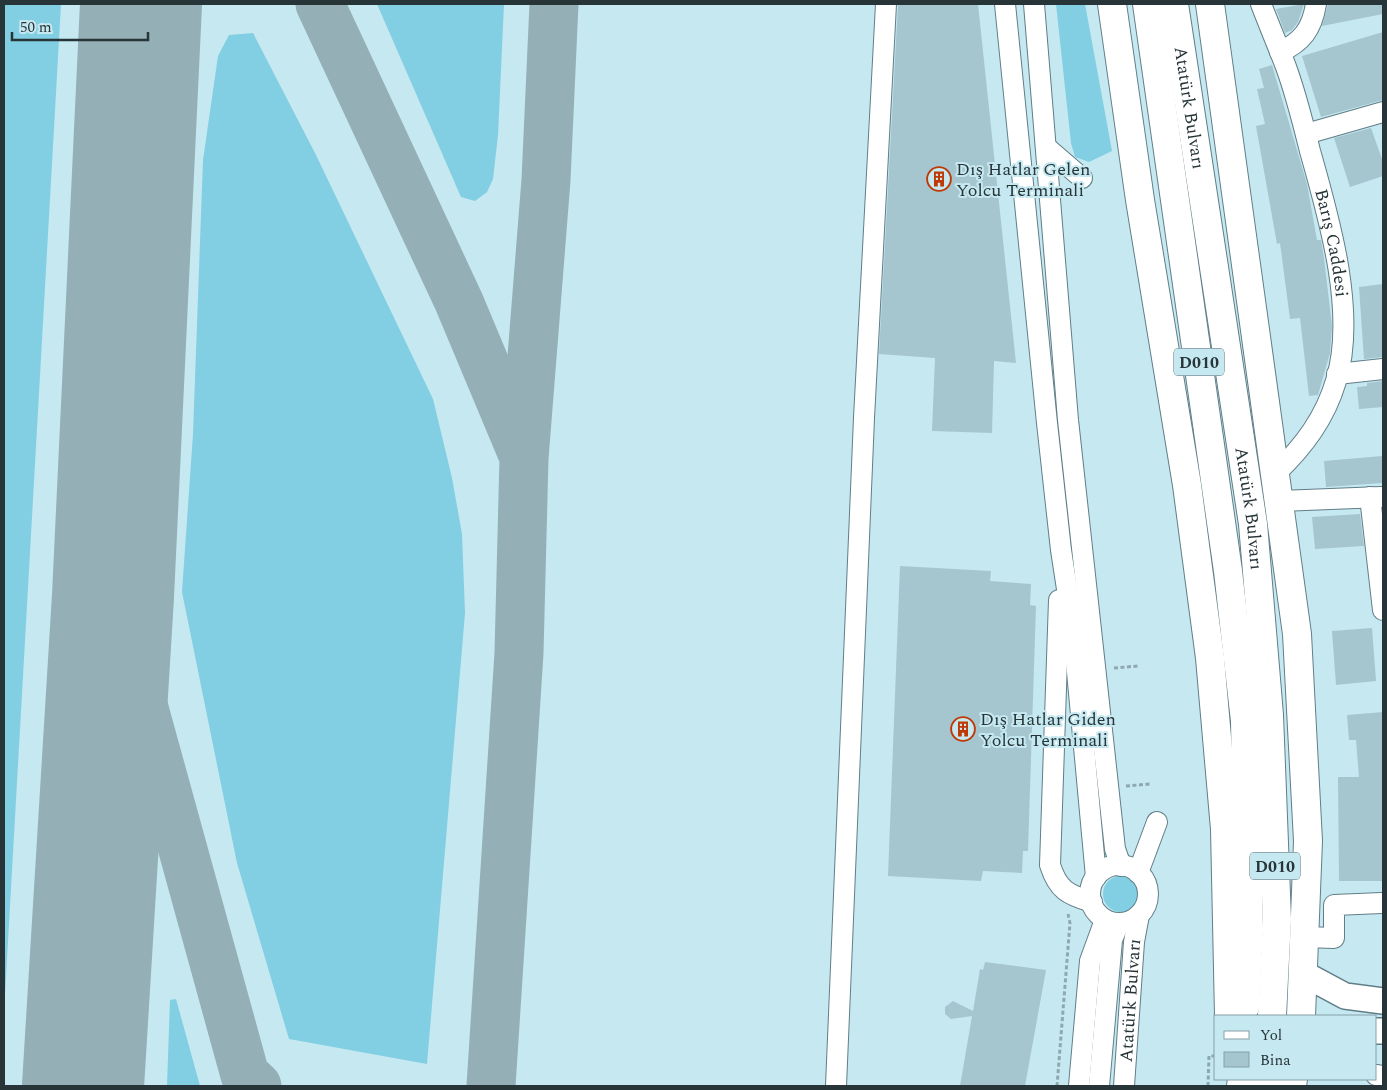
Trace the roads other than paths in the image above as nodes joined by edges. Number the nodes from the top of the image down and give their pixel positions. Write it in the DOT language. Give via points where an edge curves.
graph roads {
  1 [pos="886,4"];
  2 [pos="1005,4"];
  3 [pos="1034,4"];
  4 [pos="1112,4"];
  5 [pos="1147,4"];
  6 [pos="1174,4"];
  7 [pos="1210,4"];
  8 [pos="1261,4"];
  9 [pos="1316,4"];
  10 [pos="1280,52"];
  11 [pos="1383,112"];
  12 [pos="1306,134"];
  13 [pos="1046,147"];
  14 [pos="1082,178"];
  15 [pos="1383,369"];
  16 [pos="1337,374"];
  17 [pos="1068,420"];
  18 [pos="1047,423"];
  19 [pos="1276,472"];
  20 [pos="1376,497"];
  21 [pos="1280,501"];
  22 [pos="1061,550"];
  23 [pos="1383,610"];
  24 [pos="1257,718"];
  25 [pos="1157,822"];
  26 [pos="1130,869"];
  27 [pos="1096,878"];
  28 [pos="1092,902"];
  29 [pos="1382,903"];
  30 [pos="1140,915"];
  31 [pos="1112,922"];
  32 [pos="1304,937"];
  33 [pos="1304,974"];
  34 [pos="1383,1001"];
  35 [pos="1228,1015"];
  36 [pos="1245,1015"];
  37 [pos="1272,1015"];
  38 [pos="1301,1015"];
  39 [pos="836,1086"];
  40 [pos="1078,1086"];
  41 [pos="1099,1086"];
  42 [pos="1124,1086"];
  1 -- 39 [label="street"];
  2 -- 18 [label="street"];
  3 -- 13 [label="street, Atatürk Bulvarı"];
  4 -- 35 [label="highway" via="1140,200 1187,485 1210,658 1225,830"];
  5 -- 24 [label="highway, Atatürk Bulvarı / D010" via="1228,571"];
  6 -- 24 [label="highway, Atatürk Bulvarı / D010" via="1253,524"];
  7 -- 19 [label="highway"];
  8 -- 10 [label="street, Barış Caddesi"];
  9 -- 10 [label="street" via="1306,33 1297,45"];
  10 -- 12 [label="street, Barış Caddesi"];
  11 -- 12 [label="street"];
  12 -- 16 [label="street, Barış Caddesi" via="1332,234 1340,284 1342,342"];
  13 -- 14 [label="street"];
  13 -- 17 [label="street, Atatürk Bulvarı"];
  15 -- 16 [label="street"];
  16 -- 19 [label="street, Barış Caddesi" via="1326,409 1307,441"];
  17 -- 18 [label="street"];
  17 -- 26 [label="street, Atatürk Bulvarı" via="1114,849"];
  18 -- 22 [label="street"];
  19 -- 21 [label="highway"];
  20 -- 21 [label="street"];
  20 -- 23 [label="street"];
  21 -- 32 [label="highway" via="1291,573 1299,666 1308,841"];
  22 -- 27 [label="street" via="1073,628"];
  22 -- 28 [label="street" via="1050,865 1062,889"];
  24 -- 36 [label="highway, Atatürk Bulvarı / D010"];
  24 -- 37 [label="highway, Atatürk Bulvarı / D010" via="1277,920"];
  25 -- 26 [label="street"];
  26 -- 27 [label="street" via="1103,870"];
  26 -- 30 [label="street, Atatürk Bulvarı" via="1144,880 1148,898"];
  27 -- 28 [label="street" via="1090,892"];
  28 -- 31 [label="street"];
  29 -- 32 [label="street" via="1334,904 1334,938"];
  30 -- 31 [label="street, Atatürk Bulvarı"];
  30 -- 42 [label="street, Atatürk Bulvarı" via="1134,942"];
  31 -- 40 [label="street, Atatürk Bulvarı" via="1090,961"];
  31 -- 41 [label="street, Atatürk Bulvarı"];
  32 -- 33 [label="highway"];
  33 -- 34 [label="main road" via="1345,996"];
  33 -- 38 [label="highway"];
}
